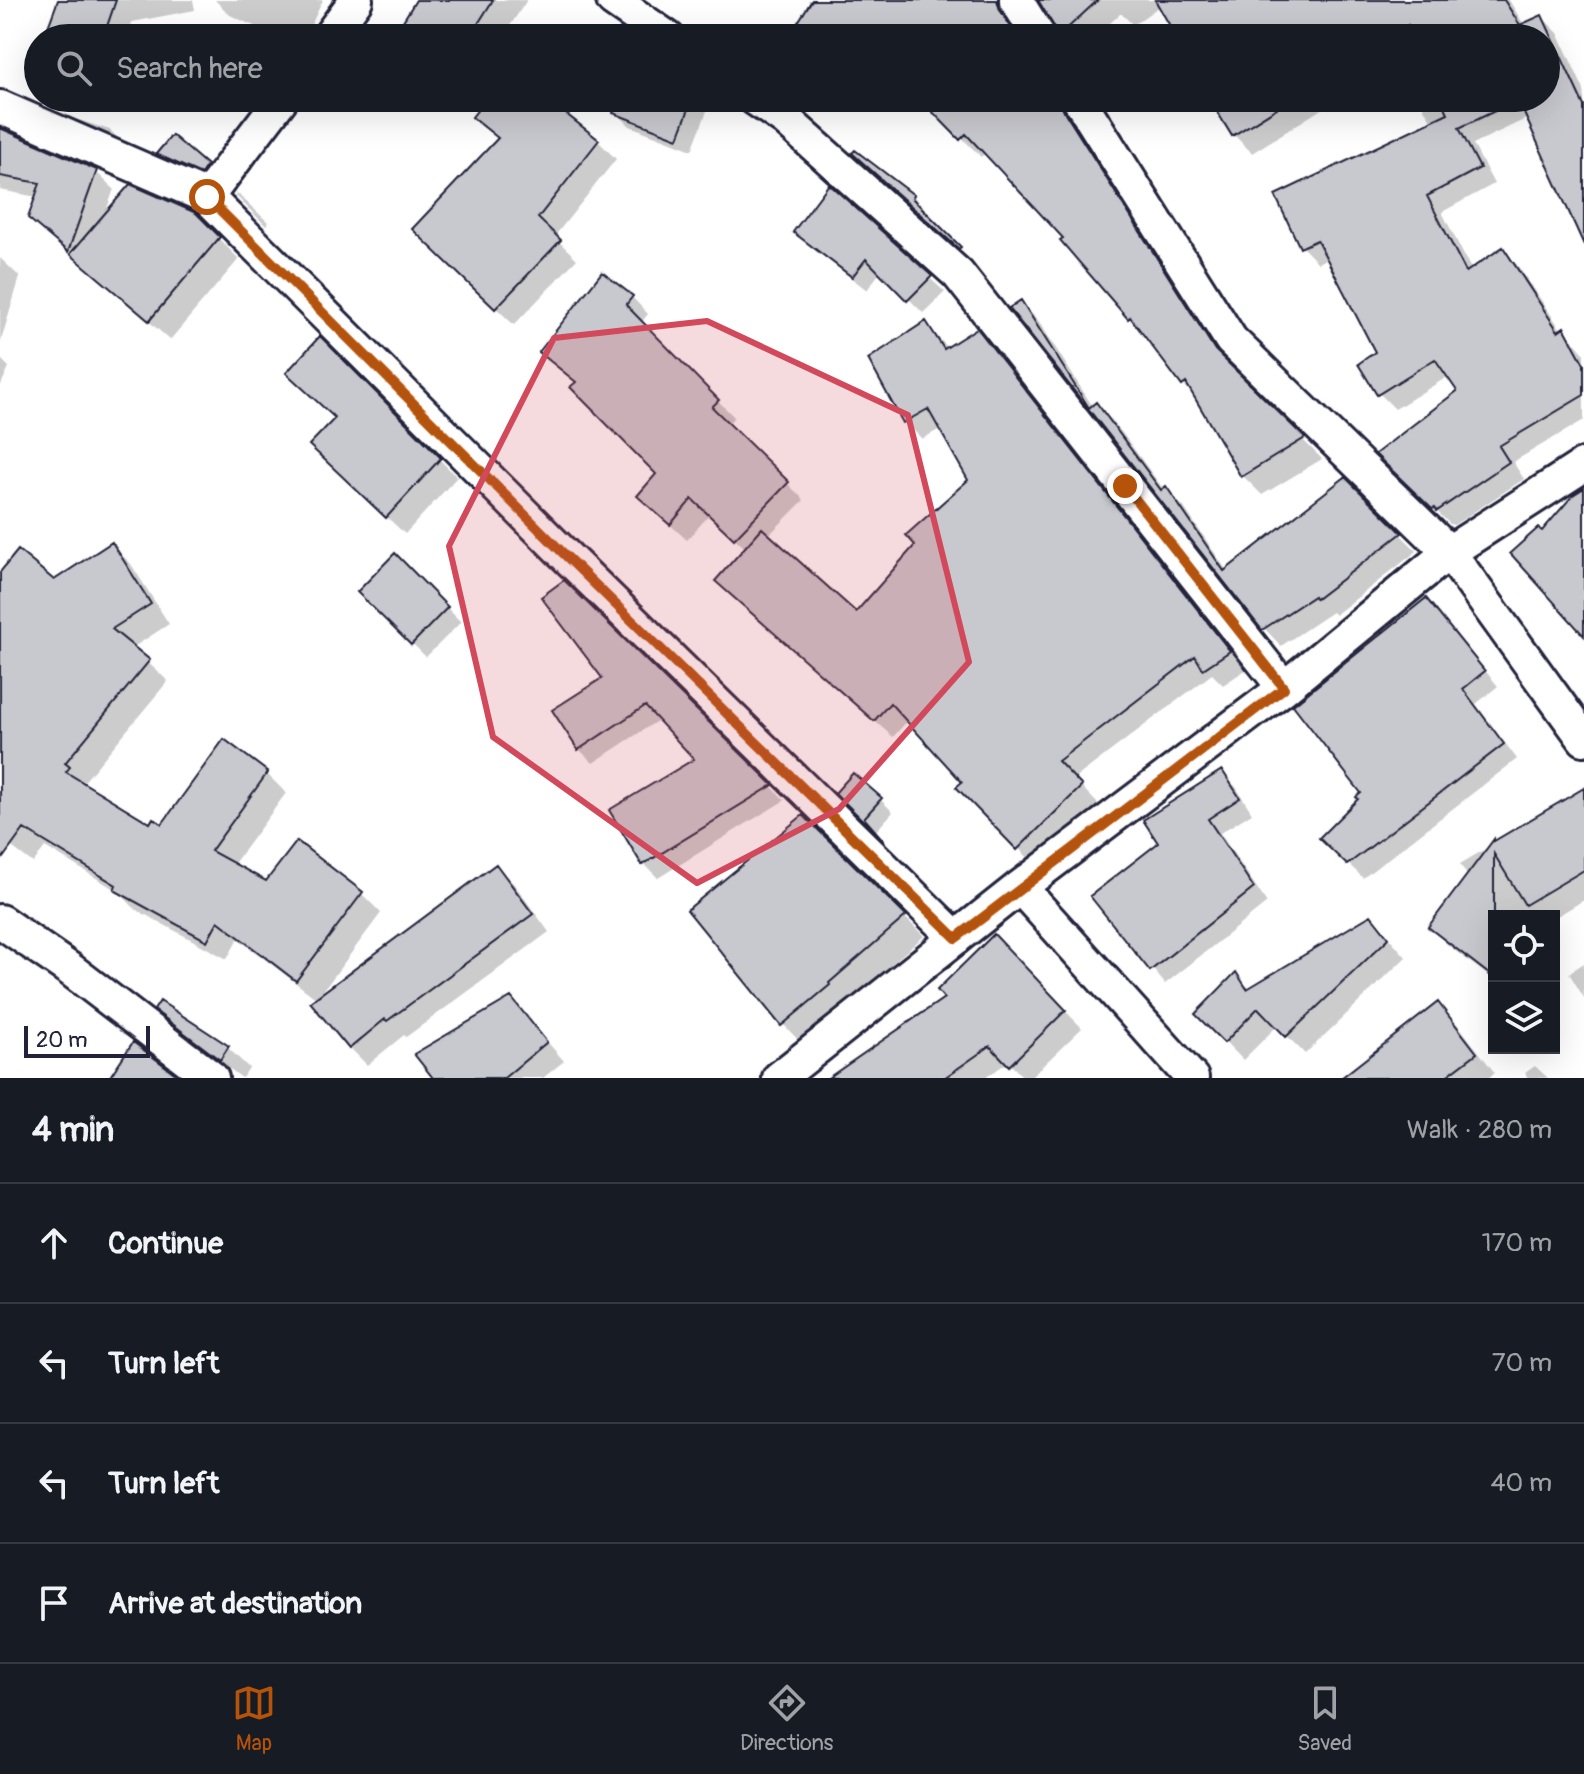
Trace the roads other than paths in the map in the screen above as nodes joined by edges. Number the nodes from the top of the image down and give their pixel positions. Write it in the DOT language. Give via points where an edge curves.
graph roads {
  1 [pos="356,0"];
  2 [pos="613,0"];
  3 [pos="1016,0"];
  4 [pos="338,24"];
  5 [pos="648,24"];
  6 [pos="1031,24"];
  7 [pos="0,107"];
  8 [pos="271,112"];
  9 [pos="774,112"];
  10 [pos="1087,112"];
  11 [pos="207,197"];
  12 [pos="1584,465"];
  13 [pos="1449,552"];
  14 [pos="1284,688"];
  15 [pos="1584,739"];
  16 [pos="1020,887"];
  17 [pos="0,921"];
  18 [pos="956,938"];
  19 [pos="212,1078"];
  20 [pos="779,1078"];
  21 [pos="1192,1078"];
  1 -- 4 [label="street"];
  2 -- 5 [label="street"];
  3 -- 6 [label="street"];
  7 -- 11 [label="street"];
  8 -- 11 [label="street"];
  9 -- 14 [label="street" via="958,274"];
  10 -- 13 [label="street" via="1231,340"];
  11 -- 18 [label="street"];
  12 -- 13 [label="street"];
  13 -- 14 [label="street"];
  13 -- 15 [label="street"];
  14 -- 16 [label="street"];
  16 -- 18 [label="street"];
  16 -- 21 [label="street"];
  17 -- 19 [label="street"];
  18 -- 20 [label="street"];
}
